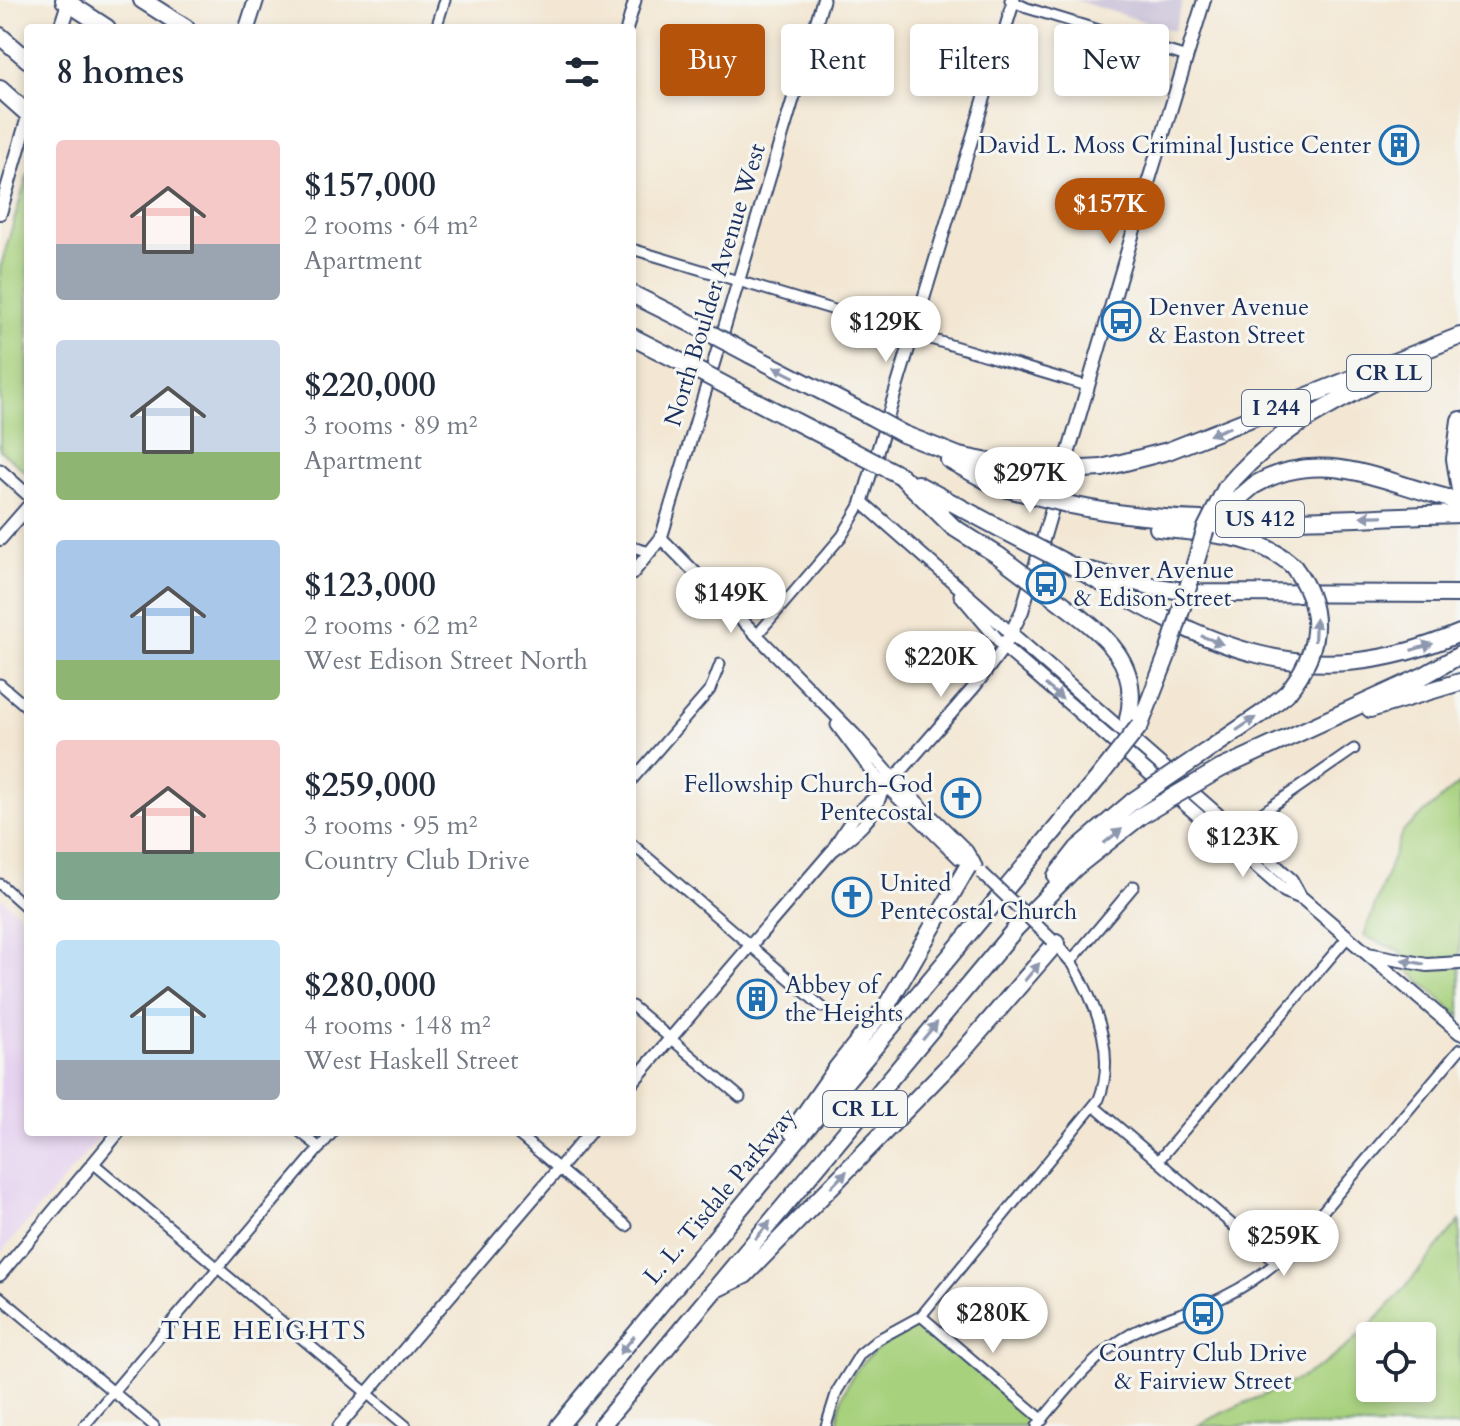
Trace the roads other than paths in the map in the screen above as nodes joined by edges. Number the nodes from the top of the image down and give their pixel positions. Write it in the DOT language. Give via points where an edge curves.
graph roads {
  1 [pos="142,0"];
  2 [pos="256,0"];
  3 [pos="445,0"];
  4 [pos="635,0"];
  5 [pos="823,0"];
  6 [pos="1012,0"];
  7 [pos="1204,0"];
  8 [pos="68,1"];
  9 [pos="62,24"];
  10 [pos="101,24"];
  11 [pos="180,24"];
  12 [pos="248,24"];
  13 [pos="437,24"];
  14 [pos="628,24"];
  15 [pos="0,36"];
  16 [pos="24,57"];
  17 [pos="1187,57"];
  18 [pos="0,89"];
  19 [pos="24,111"];
  20 [pos="24,129"];
  21 [pos="0,213"];
  22 [pos="636,250"];
  23 [pos="739,282"];
  24 [pos="636,296"];
  25 [pos="914,334"];
  26 [pos="636,339"];
  27 [pos="1454,339"];
  28 [pos="1087,386"];
  29 [pos="1460,420"];
  30 [pos="903,434"];
  31 [pos="0,470"];
  32 [pos="901,476"];
  33 [pos="1460,490"];
  34 [pos="24,491"];
  35 [pos="862,502"];
  36 [pos="1071,505"];
  37 [pos="1457,510"];
  38 [pos="24,512"];
  39 [pos="661,538"];
  40 [pos="0,539"];
  41 [pos="636,548"];
  42 [pos="650,552"];
  43 [pos="1198,558"];
  44 [pos="1074,567"];
  45 [pos="636,569"];
  46 [pos="942,573"];
  47 [pos="1460,594"];
  48 [pos="1460,633"];
  49 [pos="1012,634"];
  50 [pos="756,636"];
  51 [pos="1004,647"];
  52 [pos="1460,655"];
  53 [pos="720,664"];
  54 [pos="1460,682"];
  55 [pos="0,684"];
  56 [pos="24,705"];
  57 [pos="1307,728"];
  58 [pos="1354,749"];
  59 [pos="636,775"];
  60 [pos="1099,777"];
  61 [pos="887,787"];
  62 [pos="1137,808"];
  63 [pos="1235,829"];
  64 [pos="1224,839"];
  65 [pos="636,847"];
  66 [pos="976,867"];
  67 [pos="0,884"];
  68 [pos="1134,886"];
  69 [pos="1302,898"];
  70 [pos="24,905"];
  71 [pos="1347,938"];
  72 [pos="1054,942"];
  73 [pos="750,946"];
  74 [pos="1366,954"];
  75 [pos="1071,961"];
  76 [pos="1460,963"];
  77 [pos="822,1007"];
  78 [pos="636,1009"];
  79 [pos="1460,1033"];
  80 [pos="670,1038"];
  81 [pos="1460,1049"];
  82 [pos="636,1078"];
  83 [pos="740,1097"];
  84 [pos="1095,1107"];
  85 [pos="116,1136"];
  86 [pos="305,1136"];
  87 [pos="330,1136"];
  88 [pos="520,1136"];
  89 [pos="587,1136"];
  90 [pos="320,1148"];
  91 [pos="1158,1161"];
  92 [pos="93,1163"];
  93 [pos="558,1169"];
  94 [pos="730,1222"];
  95 [pos="627,1226"];
  96 [pos="1277,1263"];
  97 [pos="218,1267"];
  98 [pos="0,1275"];
  99 [pos="713,1290"];
  100 [pos="0,1297"];
  101 [pos="921,1316"];
  102 [pos="113,1392"];
  103 [pos="367,1393"];
  104 [pos="1040,1423"];
  105 [pos="84,1426"];
  106 [pos="154,1426"];
  107 [pos="339,1426"];
  108 [pos="406,1426"];
  109 [pos="559,1426"];
  110 [pos="601,1426"];
  111 [pos="828,1426"];
  1 -- 11 [label="highway"];
  2 -- 12 [label="main road"];
  3 -- 13 [label="street"];
  4 -- 14 [label="street"];
  5 -- 23 [label="street, North Boulder Avenue West"];
  6 -- 17 [label="street"];
  6 -- 25 [label="street"];
  7 -- 17 [label="main road"];
  8 -- 9 [label="main road"];
  8 -- 10 [label="highway"];
  15 -- 16 [label="highway"];
  17 -- 28 [label="main road"];
  18 -- 19 [label="highway"];
  20 -- 21 [label="main road"];
  22 -- 23 [label="street"];
  23 -- 25 [label="street"];
  23 -- 39 [label="street, North Boulder Avenue West"];
  30 -- 24 [label="highway, I 244, one-way, bridge"];
  25 -- 28 [label="street"];
  25 -- 35 [label="street"];
  26 -- 32 [label="highway, bridge"];
  27 -- 30 [label="highway, I 244, one-way, bridge" via="1168,451 1102,468 1024,469 959,456"];
  27 -- 43 [label="highway, CR LL, bridge" via="1281,434 1248,462 1226,488"];
  28 -- 49 [label="main road"];
  29 -- 33 [label="highway" via="1455,440"];
  30 -- 36 [label="highway, US 412, bridge" via="993,484"];
  31 -- 34 [label="street"];
  32 -- 44 [label="highway, bridge"];
  32 -- 60 [label="highway, bridge" via="953,527 1107,639 1124,663 1130,710 1123,736"];
  35 -- 46 [label="street"];
  35 -- 50 [label="street" via="842,536"];
  37 -- 36 [label="highway, US 412, one-way" via="1200,520"];
  62 -- 36 [label="highway, one-way, bridge" via="1287,693 1311,656 1316,628 1312,599 1293,566 1246,539 1126,523"];
  37 -- 43 [label="highway, bridge" via="1443,497 1334,467 1290,469 1253,486 1221,516"];
  38 -- 40 [label="main road"];
  39 -- 42 [label="street, North Boulder Avenue West"];
  39 -- 50 [label="street"];
  41 -- 42 [label="street"];
  42 -- 45 [label="street, North Boulder Avenue West"];
  43 -- 60 [label="highway, L. L. Tisdale Parkway / CR LL, bridge" via="1149,706"];
  44 -- 47 [label="highway" via="1196,593"];
  44 -- 48 [label="highway, one-way" via="1200,636 1280,659 1370,659"];
  46 -- 49 [label="street"];
  46 -- 51 [label="street"];
  49 -- 51 [label="main road"];
  49 -- 63 [label="main road"];
  50 -- 61 [label="street" via="825,708"];
  51 -- 61 [label="street"];
  51 -- 64 [label="main road, one-way"];
  52 -- 57 [label="highway"];
  53 -- 59 [label="street" via="710,690"];
  54 -- 57 [label="highway"];
  55 -- 56 [label="street"];
  57 -- 62 [label="highway, bridge"];
  58 -- 63 [label="street"];
  60 -- 94 [label="highway, L. L. Tisdale Parkway / CR LL"];
  61 -- 66 [label="street" via="967,851"];
  61 -- 73 [label="street" via="848,823 832,851"];
  99 -- 62 [label="highway, CR LL, one-way" via="1078,848"];
  63 -- 64 [label="street"];
  63 -- 69 [label="main road" via="1291,880"];
  64 -- 69 [label="main road" via="1285,891"];
  65 -- 73 [label="street"];
  66 -- 72 [label="street, bridge"];
  66 -- 94 [label="highway" via="887,1005"];
  67 -- 70 [label="street"];
  68 -- 75 [label="street"];
  69 -- 71 [label="main road"];
  71 -- 74 [label="main road"];
  71 -- 91 [label="street"];
  72 -- 75 [label="street"];
  99 -- 72 [label="highway, one-way" via="745,1275 963,1051"];
  73 -- 77 [label="street"];
  73 -- 80 [label="street"];
  76 -- 74 [label="main road, one-way" via="1427,965"];
  74 -- 79 [label="main road"];
  75 -- 84 [label="street" via="1105,1048 1103,1089"];
  78 -- 80 [label="street"];
  80 -- 82 [label="street"];
  80 -- 83 [label="street"];
  81 -- 96 [label="street"];
  84 -- 91 [label="street"];
  84 -- 101 [label="street"];
  85 -- 92 [label="street"];
  86 -- 90 [label="street"];
  87 -- 90 [label="street"];
  88 -- 93 [label="street"];
  89 -- 93 [label="street"];
  90 -- 97 [label="street"];
  91 -- 96 [label="street"];
  92 -- 97 [label="street"];
  92 -- 98 [label="street"];
  93 -- 95 [label="street"];
  93 -- 103 [label="street"];
  94 -- 109 [label="highway, L. L. Tisdale Parkway / CR LL, one-way"];
  96 -- 104 [label="street" via="1236,1291 1118,1343 1089,1366"];
  97 -- 102 [label="street"];
  97 -- 103 [label="street"];
  99 -- 110 [label="highway, CR LL"];
  100 -- 102 [label="street"];
  101 -- 104 [label="street"];
  101 -- 111 [label="street" via="860,1354 837,1391"];
  102 -- 105 [label="street"];
  102 -- 106 [label="street"];
  103 -- 107 [label="street"];
  103 -- 108 [label="street"];
}
